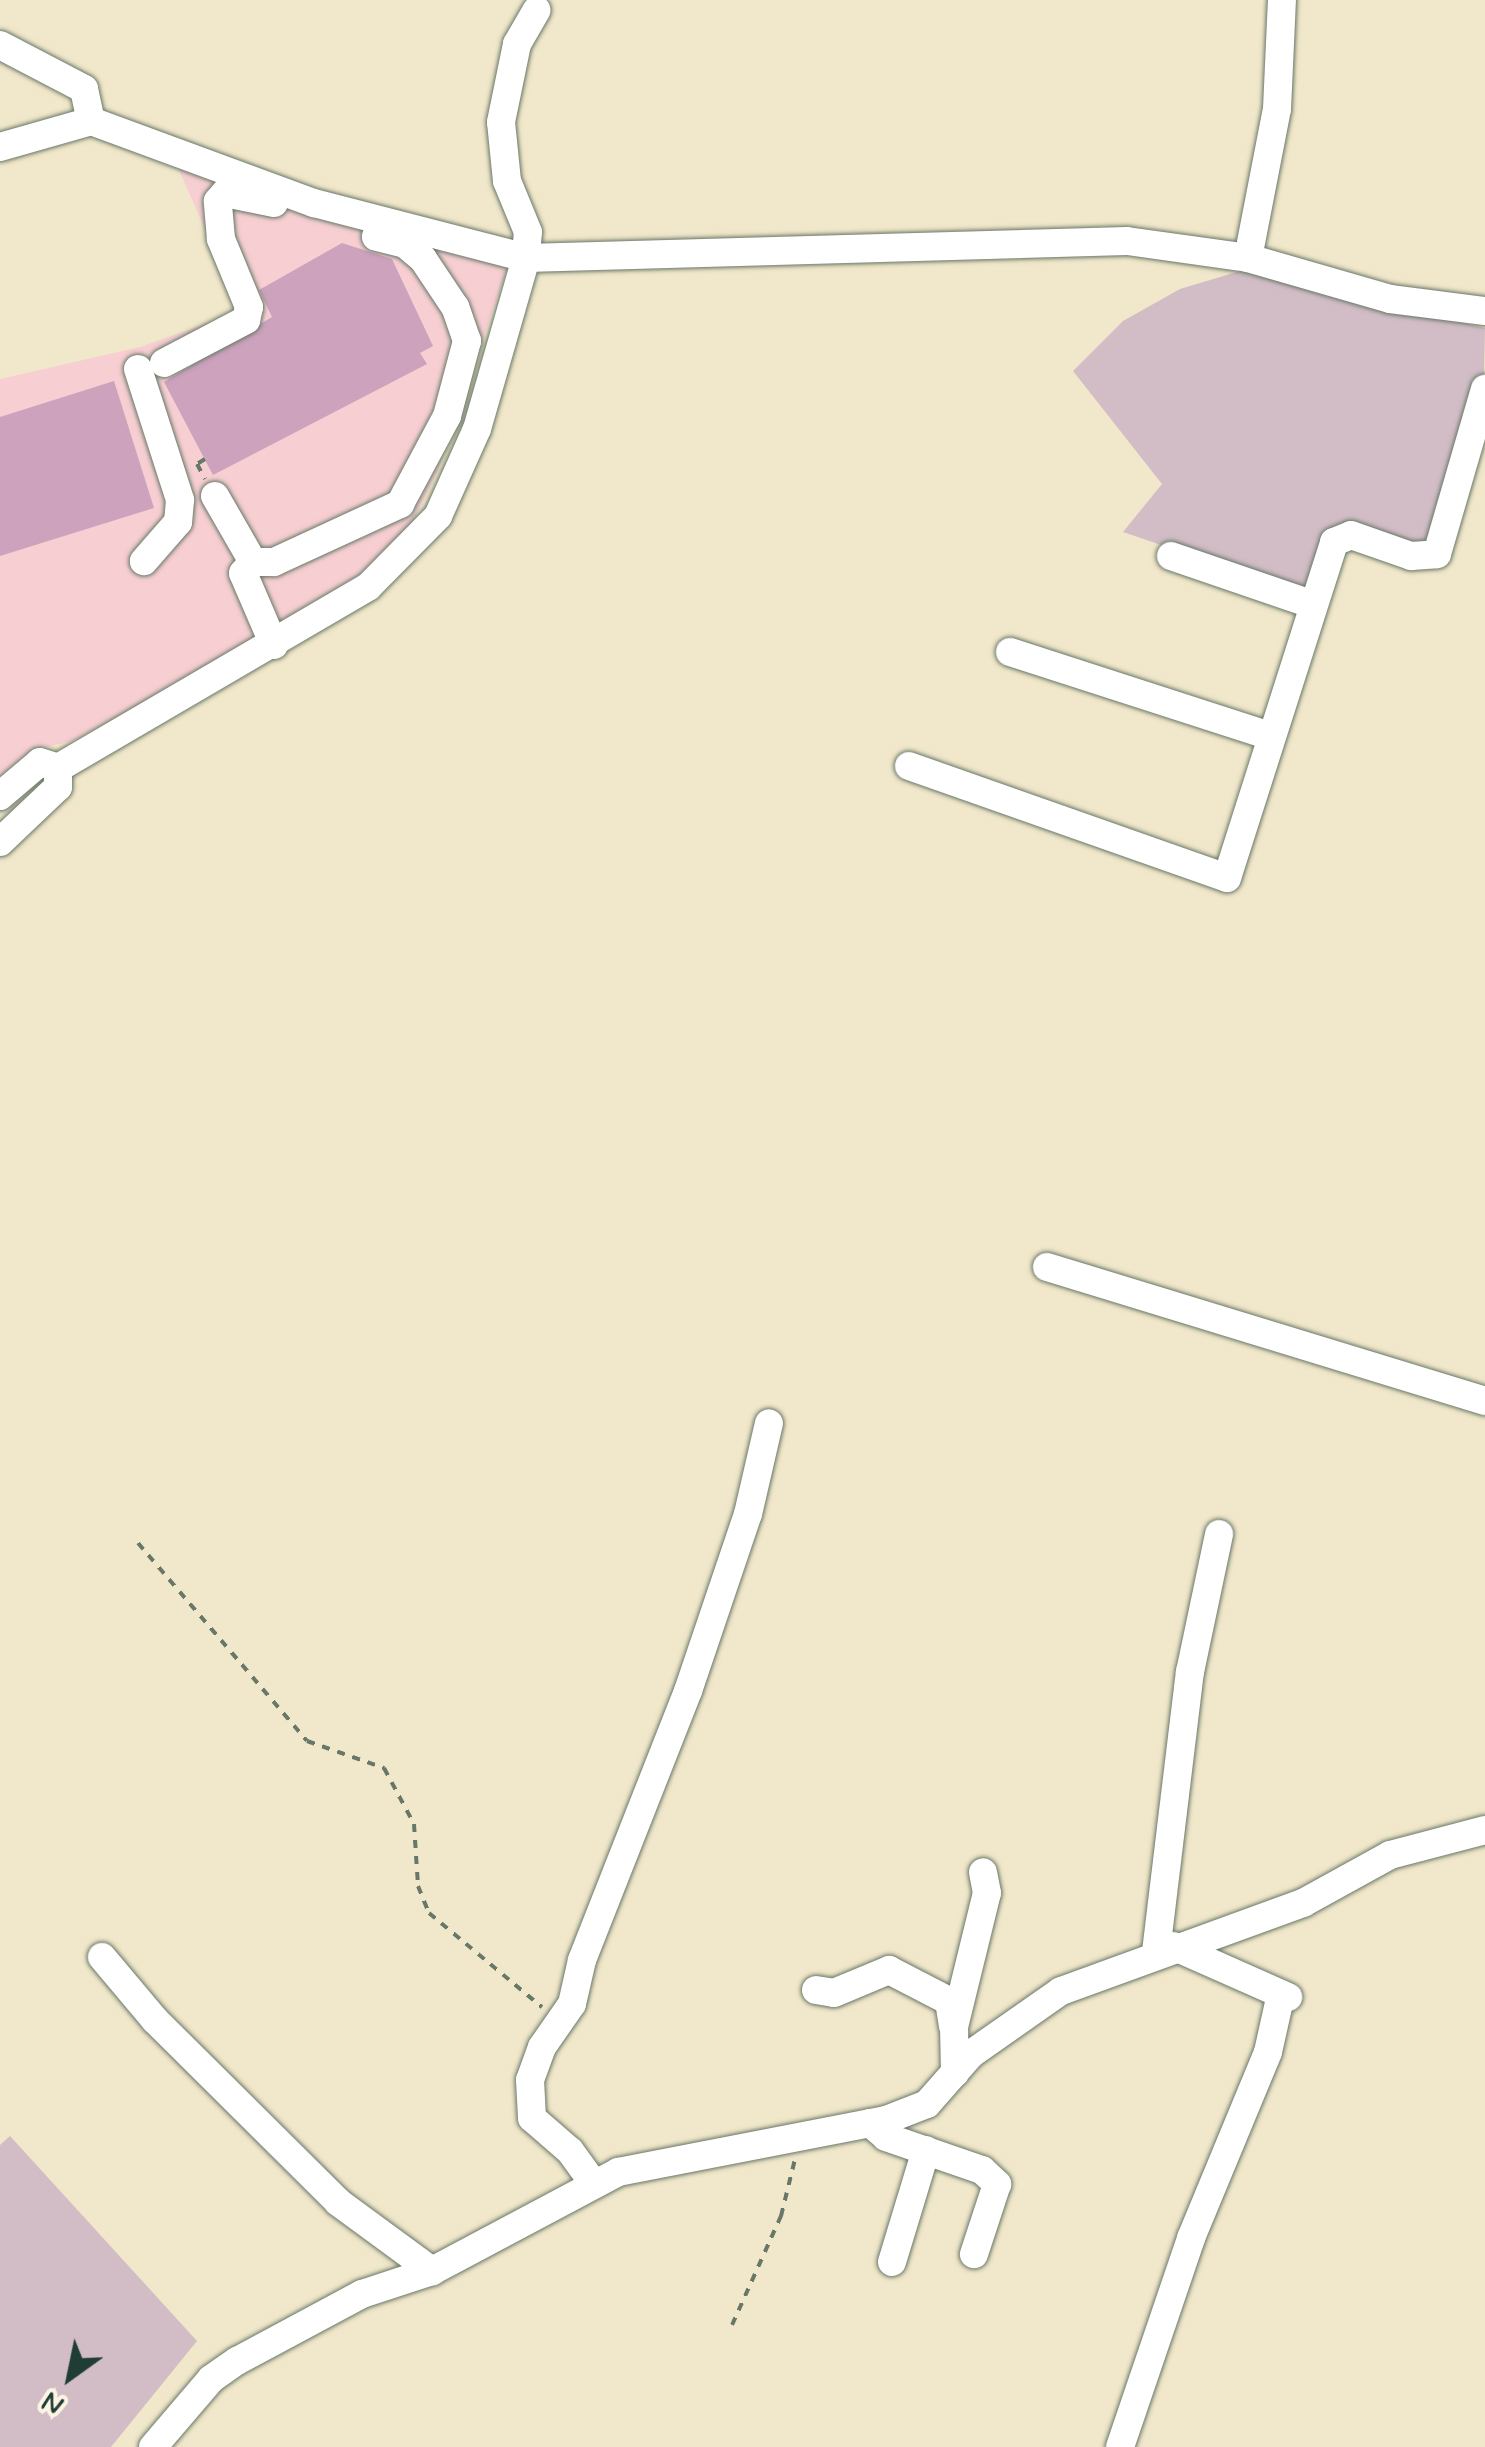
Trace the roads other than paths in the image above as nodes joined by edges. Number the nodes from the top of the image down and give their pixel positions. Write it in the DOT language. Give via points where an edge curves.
graph roads {
  1 [pos="1282,0"];
  2 [pos="537,10"];
  3 [pos="0,45"];
  4 [pos="92,120"];
  5 [pos="0,146"];
  6 [pos="526,258"];
  7 [pos="1248,258"];
  8 [pos="1485,312"];
  9 [pos="1485,389"];
  10 [pos="215,496"];
  11 [pos="1171,556"];
  12 [pos="144,561"];
  13 [pos="253,562"];
  14 [pos="1311,604"];
  15 [pos="274,645"];
  16 [pos="1010,652"];
  17 [pos="1267,735"];
  18 [pos="909,766"];
  19 [pos="58,768"];
  20 [pos="0,796"];
  21 [pos="0,842"];
  22 [pos="1047,1268"];
  23 [pos="1485,1401"];
  24 [pos="769,1423"];
  25 [pos="1219,1534"];
  26 [pos="1485,1830"];
  27 [pos="982,1872"];
  28 [pos="1164,1949"];
  29 [pos="102,1957"];
  30 [pos="816,1990"];
  31 [pos="954,2027"];
  32 [pos="955,2073"];
  33 [pos="870,2124"];
  34 [pos="926,2150"];
  35 [pos="594,2184"];
  36 [pos="974,2254"];
  37 [pos="892,2262"];
  38 [pos="432,2271"];
  39 [pos="153,2447"];
  40 [pos="1120,2447"];
  1 -- 7 [label="street" via="1277,109"];
  2 -- 6 [label="street" via="517,44 501,122 507,181 528,232"];
  3 -- 4 [label="street" via="84,88"];
  4 -- 5 [label="street"];
  4 -- 6 [label="street" via="314,203"];
  6 -- 7 [label="street" via="1126,241"];
  6 -- 15 [label="street" via="477,429 438,516 368,587"];
  7 -- 8 [label="street" via="1390,299"];
  9 -- 14 [label="street" via="1437,554 1412,556 1340,535"];
  10 -- 13 [label="street"];
  11 -- 14 [label="street"];
  12 -- 13 [label="street" via="178,522 180,500 151,366 246,320 250,307 216,214 224,193 405,244 456,308 467,341 447,416 400,504 274,562"];
  13 -- 15 [label="street" via="243,572 243,585"];
  14 -- 17 [label="street"];
  15 -- 19 [label="street"];
  16 -- 17 [label="street"];
  17 -- 18 [label="street" via="1227,878"];
  19 -- 20 [label="street" via="40,762"];
  19 -- 21 [label="street" via="58,787"];
  22 -- 23 [label="street"];
  24 -- 35 [label="street" via="748,1514 688,1692 582,1960 572,2004 549,2035 530,2080 532,2118 570,2150"];
  25 -- 28 [label="street" via="1190,1672"];
  26 -- 28 [label="street" via="1390,1854 1302,1903"];
  27 -- 31 [label="street" via="987,1893"];
  28 -- 32 [label="street" via="1014,2018"];
  28 -- 40 [label="street" via="1285,1996 1196,2222"];
  29 -- 38 [label="street" via="155,2020 338,2202"];
  30 -- 31 [label="street" via="834,1993 890,1970 949,2001"];
  31 -- 32 [label="street"];
  32 -- 33 [label="street" via="928,2104"];
  33 -- 34 [label="street"];
  33 -- 35 [label="street" via="618,2172"];
  34 -- 36 [label="street" via="982,2170 997,2184"];
  34 -- 37 [label="street"];
  35 -- 38 [label="street"];
  38 -- 39 [label="street" via="362,2294 237,2361 210,2379"];
}
